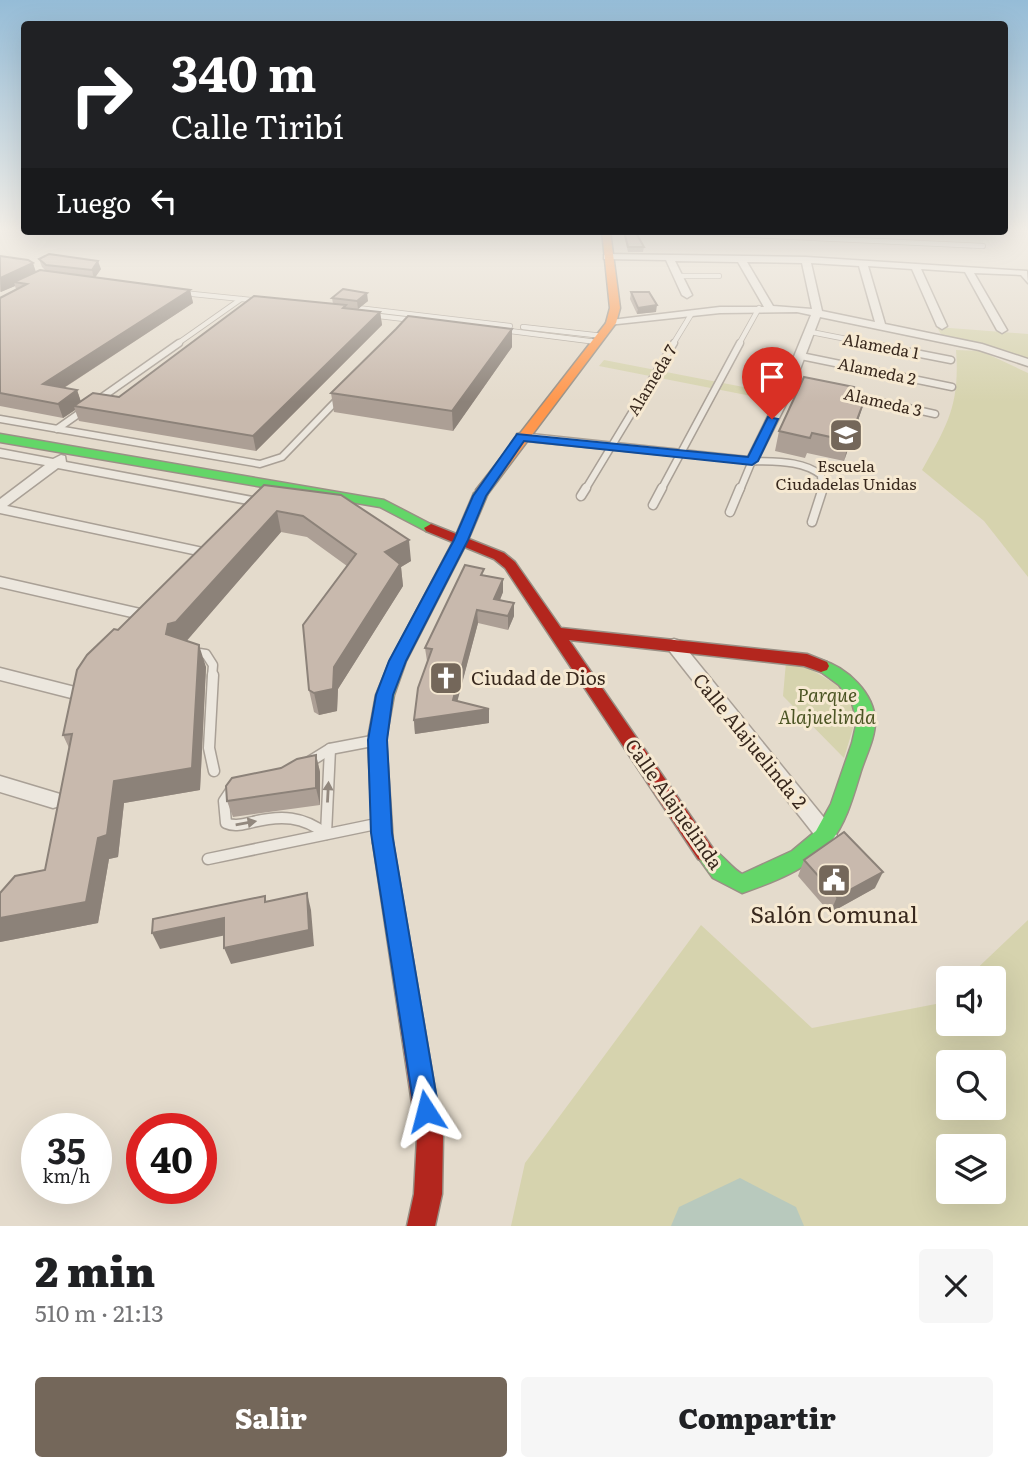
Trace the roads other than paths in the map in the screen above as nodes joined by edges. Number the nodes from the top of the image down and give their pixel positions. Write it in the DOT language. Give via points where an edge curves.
graph roads {
  1 [pos="612,287"];
  2 [pos="683,287"];
  3 [pos="754,287"];
  4 [pos="812,287"];
  5 [pos="870,287"];
  6 [pos="925,287"];
  7 [pos="978,287"];
  8 [pos="172,291"];
  9 [pos="687,295"];
  10 [pos="241,299"];
  11 [pos="270,300"];
  12 [pos="338,305"];
  13 [pos="764,308"];
  14 [pos="348,312"];
  15 [pos="817,312"];
  16 [pos="692,313"];
  17 [pos="418,318"];
  18 [pos="942,326"];
  19 [pos="881,327"];
  20 [pos="406,330"];
  21 [pos="1002,330"];
  22 [pos="811,332"];
  23 [pos="604,334"];
  24 [pos="801,356"];
  25 [pos="951,360"];
  26 [pos="1028,363"];
  27 [pos="790,382"];
  28 [pos="803,384"];
  29 [pos="952,387"];
  30 [pos="349,389"];
  31 [pos="830,390"];
  32 [pos="935,414"];
  33 [pos="0,419"];
  34 [pos="57,429"];
  35 [pos="521,437"];
  36 [pos="0,438"];
  37 [pos="610,447"];
  38 [pos="72,451"];
  39 [pos="0,453"];
  40 [pos="680,454"];
  41 [pos="752,461"];
  42 [pos="56,463"];
  43 [pos="580,496"];
  44 [pos="258,502"];
  45 [pos="653,505"];
  46 [pos="0,507"];
  47 [pos="730,512"];
  48 [pos="812,522"];
  49 [pos="467,524"];
  50 [pos="426,526"];
  51 [pos="461,540"];
  52 [pos="212,554"];
  53 [pos="449,563"];
  54 [pos="0,582"];
  55 [pos="149,616"];
  56 [pos="559,633"];
  57 [pos="674,645"];
  58 [pos="180,650"];
  59 [pos="0,674"];
  60 [pos="75,693"];
  61 [pos="377,740"];
  62 [pos="330,749"];
  63 [pos="295,770"];
  64 [pos="214,771"];
  65 [pos="0,784"];
  66 [pos="246,785"];
  67 [pos="53,800"];
  68 [pos="381,823"];
  69 [pos="326,834"];
  70 [pos="827,836"];
  71 [pos="208,859"];
  72 [pos="421,1226"];
  1 -- 23 [label="street" via="614,300"];
  2 -- 9 [label="street"];
  3 -- 13 [label="street"];
  4 -- 15 [label="street"];
  5 -- 19 [label="street"];
  6 -- 18 [label="street"];
  7 -- 21 [label="street"];
  8 -- 10 [label="lane"];
  10 -- 11 [label="lane"];
  10 -- 34 [label="lane"];
  12 -- 17 [label="lane"];
  13 -- 15 [label="street"];
  13 -- 16 [label="street"];
  13 -- 40 [label="lane"];
  14 -- 17 [label="lane"];
  15 -- 19 [label="street"];
  15 -- 22 [label="street"];
  16 -- 23 [label="street"];
  16 -- 37 [label="lane, Alameda 7"];
  17 -- 20 [label="lane"];
  17 -- 23 [label="lane"];
  19 -- 26 [label="street" via="982,347"];
  22 -- 24 [label="street"];
  22 -- 25 [label="lane, Alameda 1"];
  23 -- 35 [label="street"];
  24 -- 27 [label="street"];
  24 -- 29 [label="lane, Alameda 2"];
  27 -- 28 [label="lane"];
  27 -- 41 [label="street"];
  30 -- 34 [label="lane" via="282,457 260,464"];
  31 -- 32 [label="lane, Alameda 3"];
  33 -- 34 [label="lane"];
  35 -- 37 [label="street"];
  35 -- 49 [label="street" via="480,496"];
  36 -- 38 [label="street, Calle Alajuelinda"];
  37 -- 40 [label="street"];
  37 -- 43 [label="lane, Alameda 7"];
  38 -- 42 [label="street"];
  38 -- 50 [label="street, Calle Alajuelinda" via="384,503"];
  39 -- 42 [label="street"];
  40 -- 41 [label="street"];
  40 -- 45 [label="lane"];
  41 -- 47 [label="lane"];
  41 -- 48 [label="lane" via="799,465 820,474 823,484"];
  42 -- 44 [label="street"];
  42 -- 46 [label="street"];
  46 -- 52 [label="street"];
  49 -- 50 [label="street"];
  49 -- 51 [label="street"];
  50 -- 51 [label="street, Calle Alajuelinda"];
  50 -- 53 [label="street"];
  51 -- 53 [label="street"];
  51 -- 56 [label="street, Calle Alajuelinda" via="510,565"];
  53 -- 61 [label="street" via="398,661 385,695"];
  54 -- 55 [label="street"];
  56 -- 57 [label="street"];
  56 -- 70 [label="street, Calle Alajuelinda" via="717,870 729,880 742,884 813,848"];
  57 -- 70 [label="street, Calle Alajuelinda 2"];
  57 -- 70 [label="street" via="807,660 828,667 848,683 862,703 866,722"];
  58 -- 64 [label="lane" via="206,654 213,665 209,748"];
  59 -- 60 [label="street"];
  61 -- 62 [label="lane"];
  61 -- 68 [label="street"];
  62 -- 63 [label="lane"];
  69 -- 62 [label="lane, one-way"];
  65 -- 67 [label="street"];
  66 -- 69 [label="lane, one-way" via="227,793 226,823 233,826 285,816 313,822"];
  68 -- 69 [label="lane"];
  68 -- 72 [label="street" via="430,1137 428,1194"];
  69 -- 71 [label="lane"];
}
